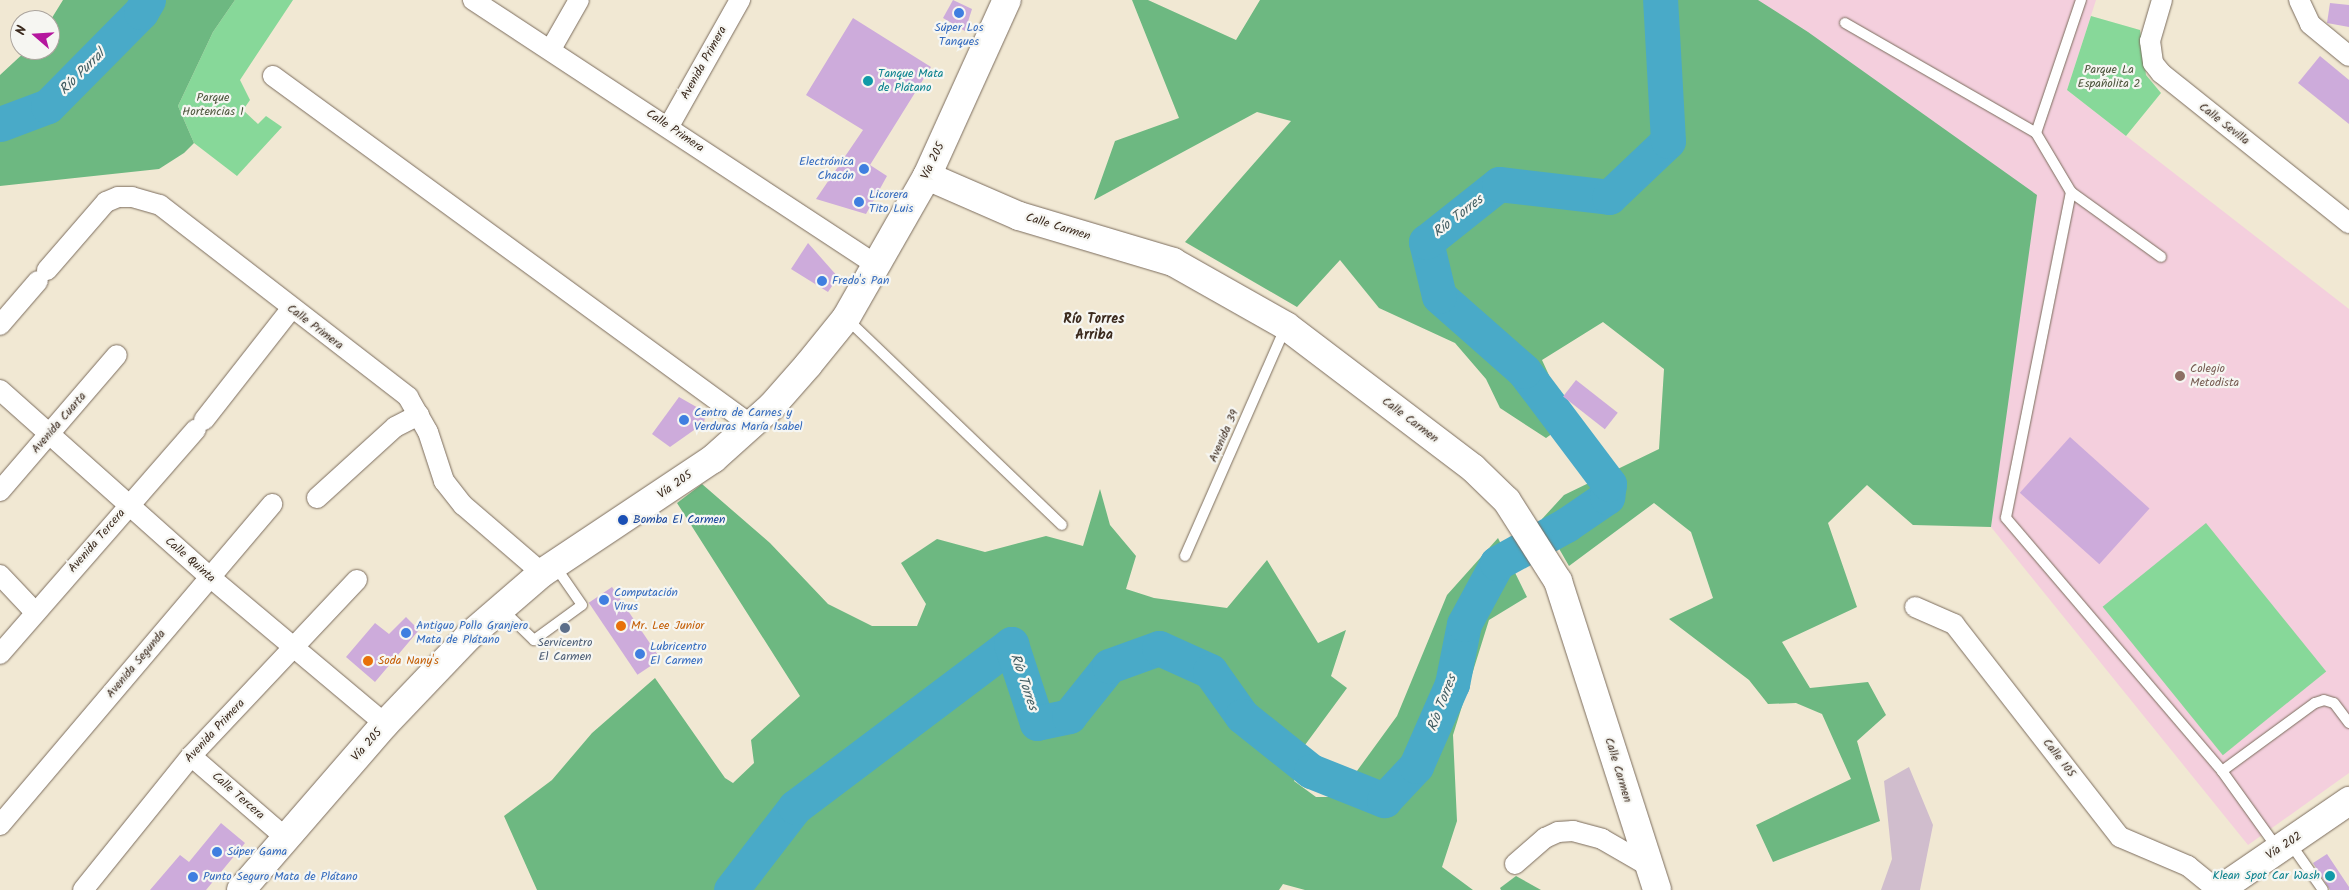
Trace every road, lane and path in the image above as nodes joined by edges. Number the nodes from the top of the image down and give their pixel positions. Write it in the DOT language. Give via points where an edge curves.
graph roads {
  1 [pos="473,0"];
  2 [pos="579,0"];
  3 [pos="740,0"];
  4 [pos="1007,0"];
  5 [pos="2081,0"];
  6 [pos="2162,0"];
  7 [pos="2299,0"];
  8 [pos="1845,22"];
  9 [pos="550,49"];
  10 [pos="2349,56"];
  11 [pos="273,76"];
  12 [pos="669,126"];
  13 [pos="2036,133"];
  14 [pos="927,176"];
  15 [pos="2071,192"];
  16 [pos="2349,223"];
  17 [pos="2161,257"];
  18 [pos="875,264"];
  19 [pos="291,309"];
  20 [pos="846,318"];
  21 [pos="0,325"];
  22 [pos="1286,326"];
  23 [pos="117,355"];
  24 [pos="0,390"];
  25 [pos="419,415"];
  26 [pos="751,425"];
  27 [pos="50,434"];
  28 [pos="0,490"];
  29 [pos="317,498"];
  30 [pos="272,504"];
  31 [pos="128,506"];
  32 [pos="1062,525"];
  33 [pos="1185,556"];
  34 [pos="548,568"];
  35 [pos="0,574"];
  36 [pos="210,577"];
  37 [pos="357,580"];
  38 [pos="1915,607"];
  39 [pos="501,608"];
  40 [pos="35,612"];
  41 [pos="292,648"];
  42 [pos="0,654"];
  43 [pos="2349,723"];
  44 [pos="386,724"];
  45 [pos="191,756"];
  46 [pos="2222,771"];
  47 [pos="2349,801"];
  48 [pos="0,825"];
  49 [pos="285,837"];
  50 [pos="2284,846"];
  51 [pos="1515,864"];
  52 [pos="1647,865"];
  53 [pos="83,890"];
  54 [pos="241,890"];
  55 [pos="1657,890"];
  56 [pos="2219,890"];
  57 [pos="2322,890"];
  1 -- 9 [label="street, Calle Primera"];
  2 -- 9 [label="street"];
  3 -- 12 [label="street, Avenida Primera"];
  4 -- 14 [label="main road, Vía 205"];
  5 -- 13 [label="lane"];
  6 -- 16 [label="street, Calle Sevilla" via="2150,41 2154,62 2161,73"];
  7 -- 10 [label="street" via="2310,24"];
  8 -- 13 [label="lane"];
  9 -- 12 [label="street, Calle Primera"];
  11 -- 26 [label="street"];
  12 -- 18 [label="street, Calle Primera"];
  13 -- 15 [label="lane"];
  14 -- 18 [label="main road, Vía 205"];
  14 -- 22 [label="main road, Calle Carmen" via="1019,216 1173,262"];
  15 -- 17 [label="lane"];
  15 -- 46 [label="lane" via="2006,518"];
  18 -- 20 [label="main road, Vía 205"];
  19 -- 21 [label="street, Calle Primera" via="160,205 148,200 118,197 106,202"];
  19 -- 25 [label="street, Calle Primera" via="408,397"];
  19 -- 31 [label="street, Avenida Tercera" via="200,425"];
  20 -- 26 [label="main road, Vía 205" via="784,392"];
  20 -- 32 [label="lane"];
  22 -- 33 [label="lane, Avenida 39"];
  22 -- 52 [label="main road, Calle Carmen" via="1473,468 1507,501 1526,528 1551,569"];
  23 -- 27 [label="street, Avenida Cuarta"];
  24 -- 27 [label="street, Calle Quinta"];
  25 -- 29 [label="street" via="395,428"];
  25 -- 34 [label="street, Calle Primera" via="444,481 458,499"];
  26 -- 34 [label="main road, Vía 205" via="705,464"];
  27 -- 28 [label="street, Avenida Cuarta"];
  27 -- 31 [label="street, Calle Quinta"];
  30 -- 36 [label="street, Avenida Segunda"];
  31 -- 36 [label="street, Calle Quinta"];
  31 -- 40 [label="street, Avenida Tercera"];
  34 -- 39 [label="main road, Vía 205"];
  34 -- 39 [label="lane" via="582,605 534,640"];
  35 -- 40 [label="street"];
  36 -- 41 [label="street, Calle Quinta"];
  36 -- 48 [label="street, Avenida Segunda"];
  37 -- 41 [label="street, Avenida Primera"];
  38 -- 56 [label="street, Calle 105" via="1954,624 2120,837 2188,866"];
  39 -- 44 [label="main road, Vía 205" via="469,636"];
  40 -- 42 [label="street, Avenida Tercera"];
  41 -- 44 [label="street, Calle Quinta"];
  41 -- 45 [label="street, Avenida Primera"];
  43 -- 46 [label="lane" via="2334,703 2324,700"];
  44 -- 49 [label="main road, Vía 205"];
  45 -- 49 [label="street, Calle Tercera"];
  45 -- 53 [label="street, Avenida Primera"];
  46 -- 50 [label="lane"];
  47 -- 50 [label="main road, Vía 202"];
  49 -- 54 [label="main road, Vía 205"];
  50 -- 56 [label="main road, Vía 202"];
  50 -- 57 [label="lane"];
  51 -- 52 [label="street" via="1545,838 1558,832 1573,831 1602,839"];
  52 -- 55 [label="main road, Calle Carmen"];
}
